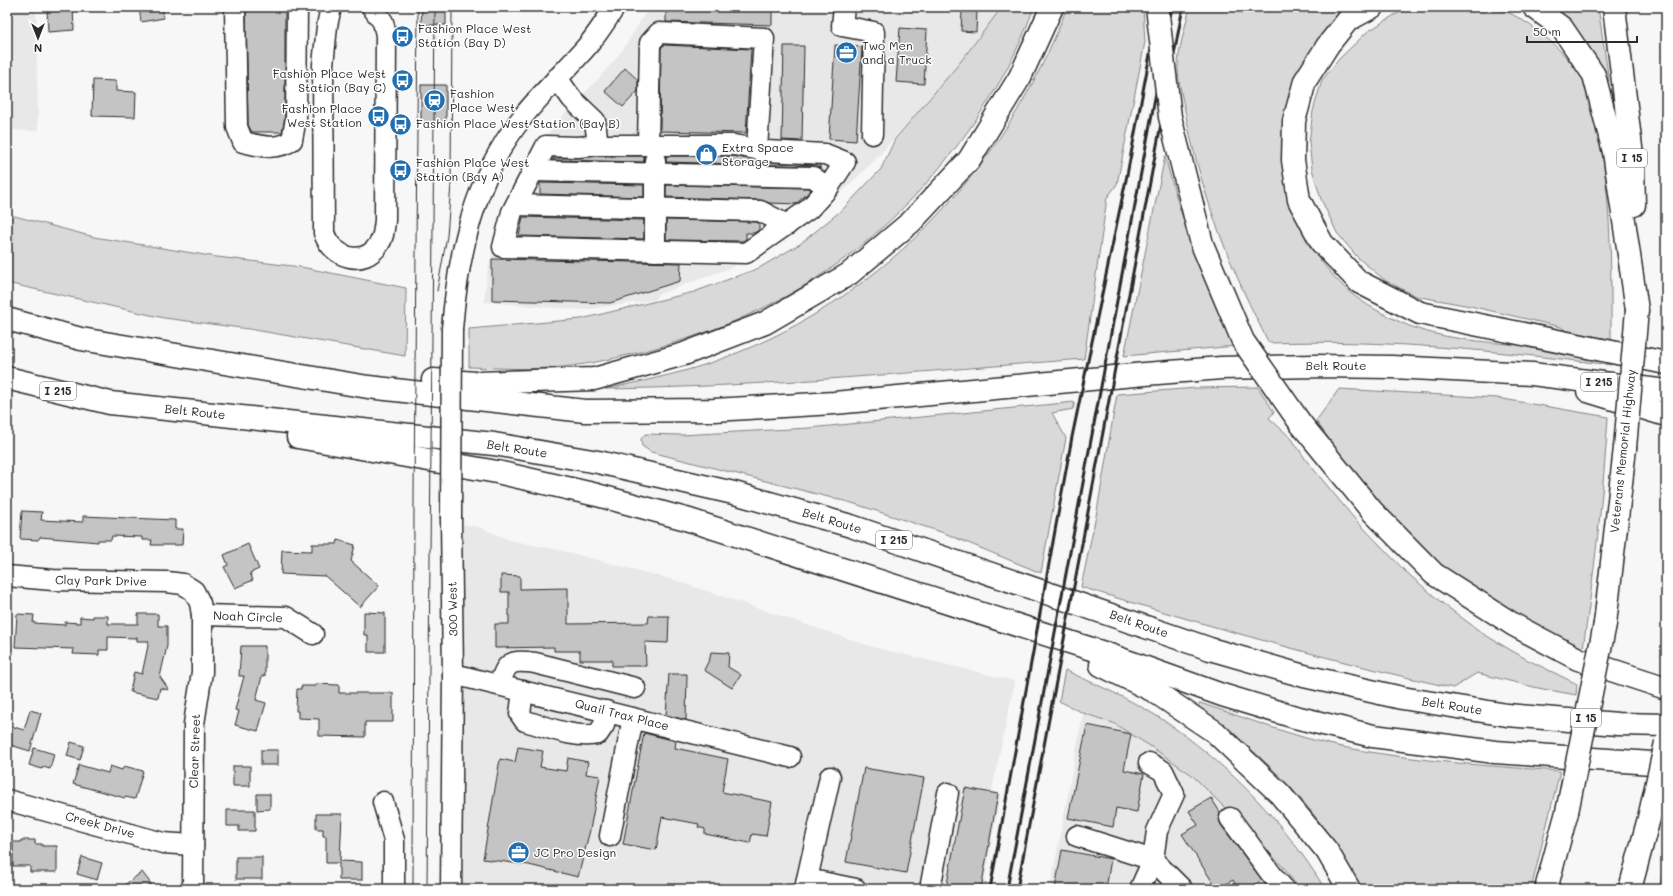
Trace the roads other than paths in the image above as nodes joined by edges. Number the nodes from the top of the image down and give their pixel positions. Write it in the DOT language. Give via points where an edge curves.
graph roads {
  1 [pos="234,7"];
  2 [pos="297,7"];
  3 [pos="331,7"];
  4 [pos="372,7"];
  5 [pos="615,7"];
  6 [pos="844,7"];
  7 [pos="1052,7"];
  8 [pos="1157,7"];
  9 [pos="1372,7"];
  10 [pos="1534,7"];
  11 [pos="1614,7"];
  12 [pos="557,78"];
  13 [pos="872,134"];
  14 [pos="651,144"];
  15 [pos="598,145"];
  16 [pos="757,150"];
  17 [pos="532,171"];
  18 [pos="655,174"];
  19 [pos="828,188"];
  20 [pos="516,205"];
  21 [pos="655,208"];
  22 [pos="787,225"];
  23 [pos="654,251"];
  24 [pos="1637,310"];
  25 [pos="7,319"];
  26 [pos="1666,363"];
  27 [pos="244,367"];
  28 [pos="1532,374"];
  29 [pos="7,378"];
  30 [pos="1666,391"];
  31 [pos="110,403"];
  32 [pos="1666,416"];
  33 [pos="7,576"];
  34 [pos="194,591"];
  35 [pos="940,601"];
  36 [pos="202,615"];
  37 [pos="313,634"];
  38 [pos="453,674"];
  39 [pos="500,685"];
  40 [pos="635,688"];
  41 [pos="1666,688"];
  42 [pos="523,691"];
  43 [pos="606,712"];
  44 [pos="632,718"];
  45 [pos="1666,725"];
  46 [pos="1666,743"];
  47 [pos="790,757"];
  48 [pos="1149,763"];
  49 [pos="1666,764"];
  50 [pos="830,777"];
  51 [pos="948,793"];
  52 [pos="7,800"];
  53 [pos="383,802"];
  54 [pos="1230,818"];
  55 [pos="610,836"];
  56 [pos="1077,836"];
  57 [pos="193,845"];
  58 [pos="1153,860"];
  59 [pos="806,884"];
  60 [pos="1281,888"];
  61 [pos="193,889"];
  62 [pos="394,889"];
  63 [pos="450,889"];
  64 [pos="856,889"];
  65 [pos="930,889"];
  66 [pos="1140,889"];
  67 [pos="1182,889"];
  68 [pos="1350,889"];
  69 [pos="1546,889"];
  70 [pos="1630,889"];
  1 -- 2 [label="street" via="237,127 243,142 266,148 284,146 292,140 296,118"];
  3 -- 4 [label="street" via="323,64 324,233 334,251 346,256 360,257 371,252 379,244 385,220 386,35 384,22"];
  5 -- 12 [label="street, 300 West" via="589,44"];
  6 -- 13 [label="street" via="842,26 874,32"];
  7 -- 27 [label="highway" via="1020,76 969,160 911,222 848,274 765,323 684,354 594,379 477,383"];
  8 -- 41 [label="highway, bridge" via="1170,117 1202,244 1244,342 1301,424 1372,511 1434,574 1514,625 1578,659"];
  9 -- 26 [label="highway" via="1348,20 1328,45 1305,81 1294,121 1294,160 1299,200 1322,243 1359,282 1420,313"];
  10 -- 24 [label="highway" via="1562,28 1594,75 1614,152"];
  11 -- 24 [label="highway, Veterans Memorial Highway / I 15" via="1633,164"];
  12 -- 15 [label="street" via="572,98 595,121"];
  12 -- 38 [label="street, 300 West, bridge" via="521,119 501,148 480,193 460,258 452,329"];
  14 -- 15 [label="street"];
  14 -- 16 [label="street" via="734,145"];
  14 -- 16 [label="street" via="650,43 659,33 764,38"];
  14 -- 18 [label="street"];
  15 -- 17 [label="street" via="546,146"];
  16 -- 19 [label="street" via="825,154 845,162"];
  17 -- 18 [label="street"];
  17 -- 20 [label="street"];
  18 -- 19 [label="street" via="813,177"];
  18 -- 21 [label="street"];
  19 -- 22 [label="street" via="809,209"];
  20 -- 21 [label="street"];
  20 -- 23 [label="street" via="503,247"];
  21 -- 22 [label="street" via="760,211"];
  21 -- 23 [label="street"];
  22 -- 23 [label="street" via="746,253"];
  24 -- 69 [label="highway, Veterans Memorial Highway / I 15, bridge" via="1625,448 1605,624 1567,812"];
  25 -- 27 [label="highway, Belt Route / I 215" via="80,340"];
  27 -- 28 [label="highway, Belt Route / I 215" via="368,387 585,411 714,410 834,403 1221,368 1392,367"];
  28 -- 30 [label="highway, Belt Route / I 215"];
  28 -- 32 [label="highway"];
  29 -- 31 [label="highway, Belt Route / I 215"];
  31 -- 35 [label="highway" via="497,472 686,519"];
  31 -- 45 [label="highway, Belt Route / I 215" via="494,444 598,462 738,494 851,526 1210,649 1304,676 1402,698 1507,715 1618,724"];
  33 -- 34 [label="street, Clay Park Drive" via="53,580 167,582 183,584"];
  34 -- 36 [label="street, Clear Street"];
  35 -- 49 [label="highway" via="1107,654 1222,695 1295,717 1373,736 1495,752"];
  35 -- 68 [label="highway" via="1107,667 1154,691 1215,732 1280,794 1327,851"];
  36 -- 37 [label="street, Noah Circle" via="286,617"];
  36 -- 57 [label="street, Clear Street" via="202,672 194,724"];
  38 -- 39 [label="street, Quail Trax Place"];
  38 -- 63 [label="street, 300 West"];
  39 -- 40 [label="street" via="504,670 510,663 519,661"];
  39 -- 42 [label="street, Quail Trax Place"];
  42 -- 43 [label="street, Quail Trax Place"];
  42 -- 43 [label="street" via="520,714 525,721 568,732 589,736 598,734 604,725"];
  43 -- 44 [label="street, Quail Trax Place"];
  44 -- 47 [label="street, Quail Trax Place"];
  44 -- 55 [label="street"];
  46 -- 70 [label="highway, bridge"];
  48 -- 58 [label="street" via="1163,771 1174,794 1156,831"];
  50 -- 59 [label="street"];
  51 -- 65 [label="street"];
  52 -- 57 [label="street, Creek Drive" via="163,843"];
  53 -- 62 [label="street" via="394,840"];
  54 -- 60 [label="street"];
  56 -- 58 [label="street"];
  57 -- 61 [label="street, Clear Street"];
  58 -- 66 [label="street"];
  58 -- 67 [label="street"];
  59 -- 64 [label="street"];
}
